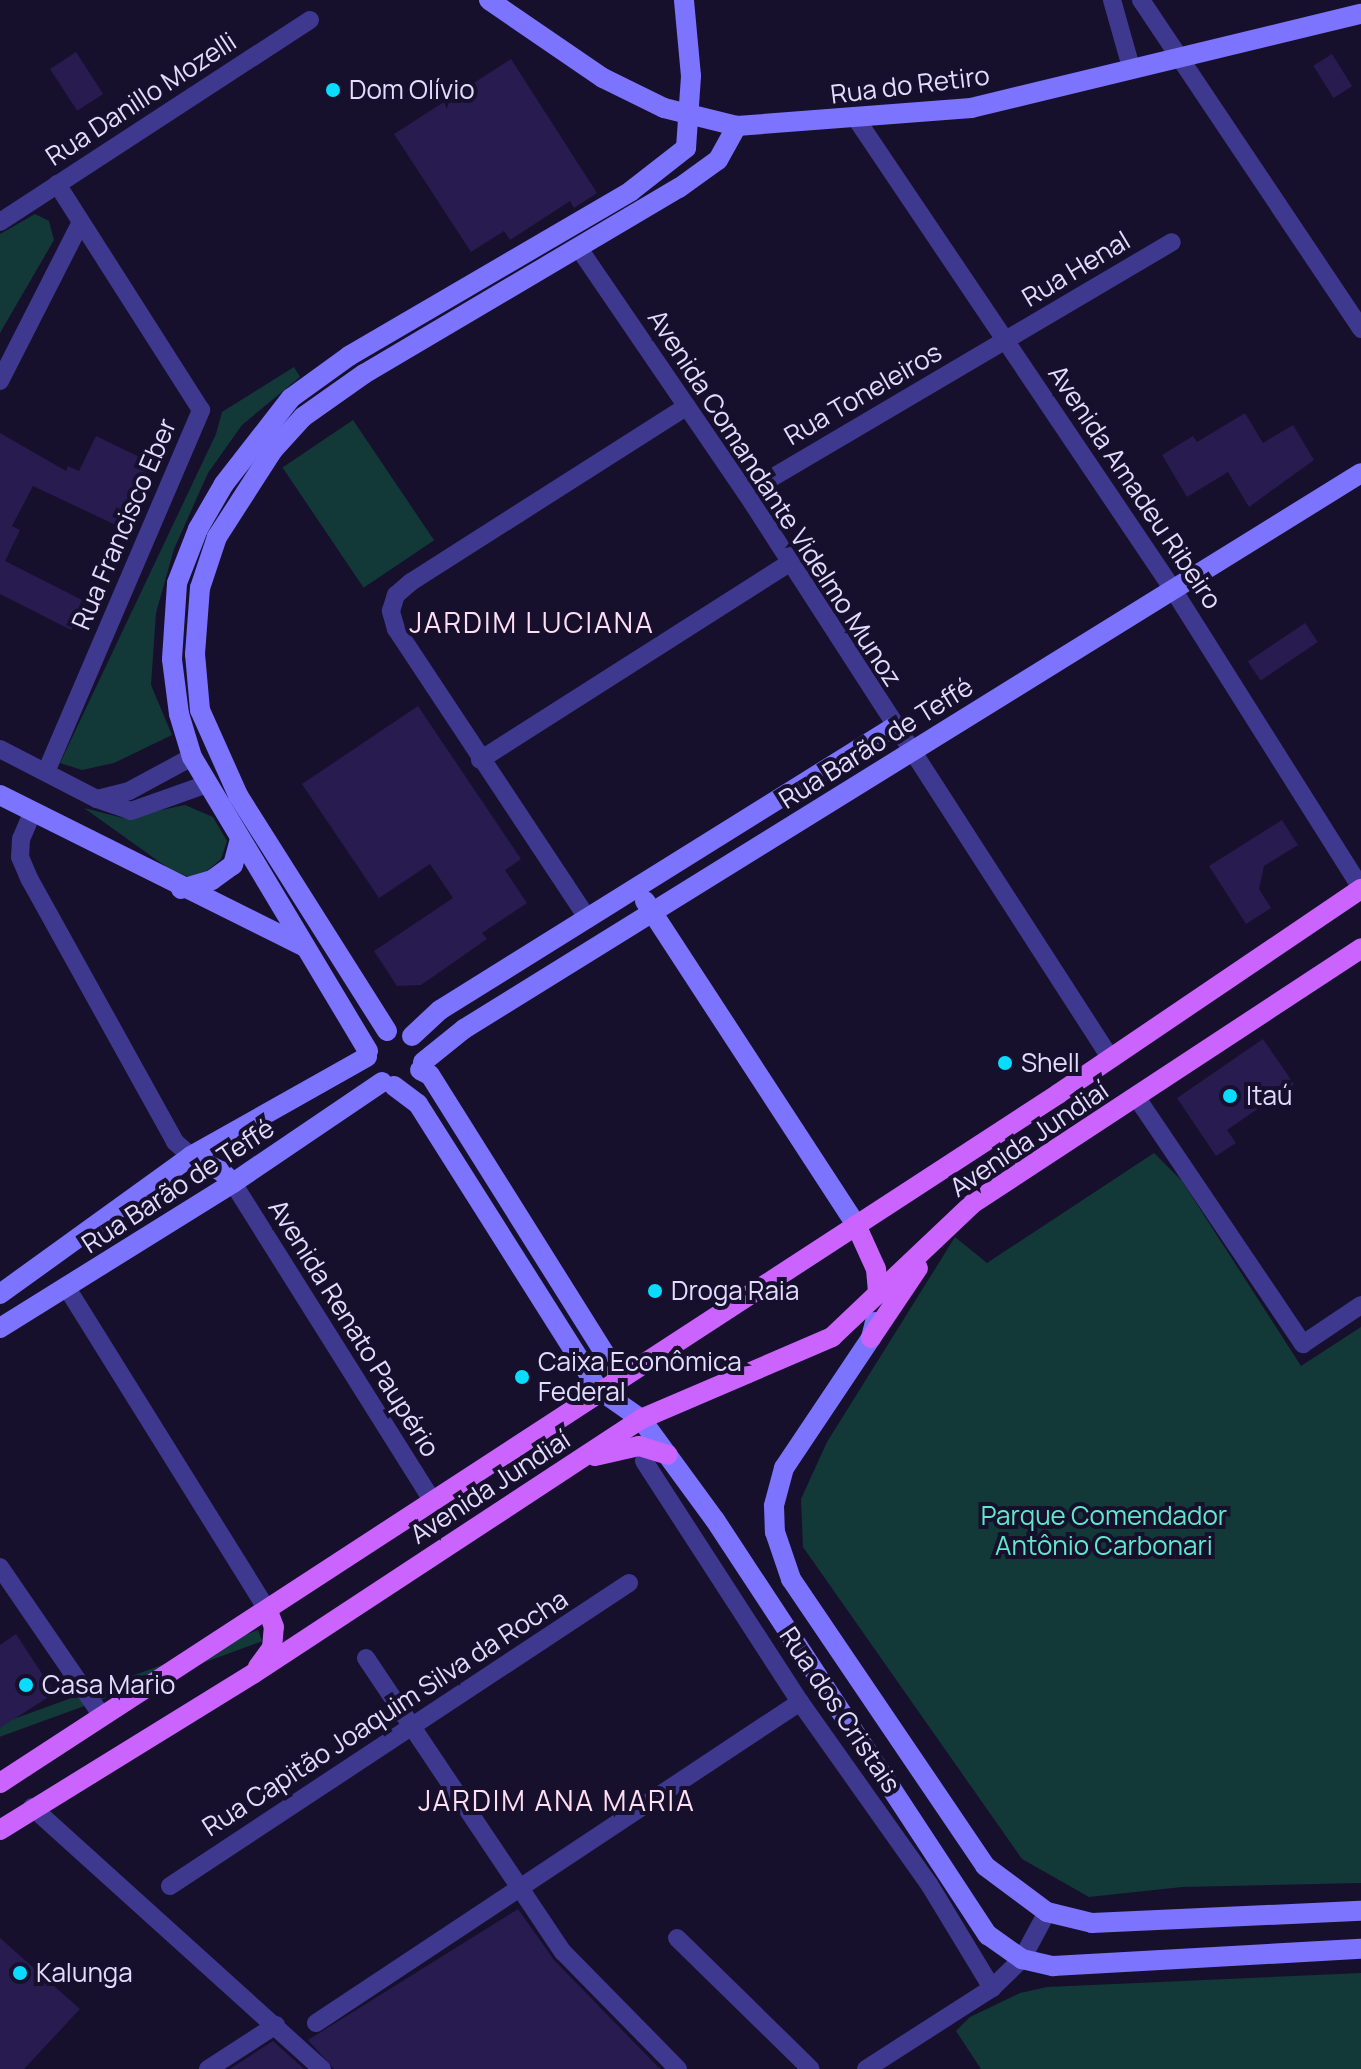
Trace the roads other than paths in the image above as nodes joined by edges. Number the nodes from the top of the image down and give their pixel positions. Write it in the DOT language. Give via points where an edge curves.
graph roads {
  1 [pos="489,0"];
  2 [pos="684,0"];
  3 [pos="1112,0"];
  4 [pos="1141,0"];
  5 [pos="1361,14"];
  6 [pos="310,20"];
  7 [pos="1180,55"];
  8 [pos="1131,67"];
  9 [pos="691,116"];
  10 [pos="857,120"];
  11 [pos="737,126"];
  12 [pos="57,184"];
  13 [pos="583,220"];
  14 [pos="0,222"];
  15 [pos="81,222"];
  16 [pos="1172,242"];
  17 [pos="578,247"];
  18 [pos="1361,329"];
  19 [pos="1006,341"];
  20 [pos="0,381"];
  21 [pos="687,406"];
  22 [pos="1361,473"];
  23 [pos="746,493"];
  24 [pos="789,563"];
  25 [pos="1174,591"];
  26 [pos="894,727"];
  27 [pos="868,742"];
  28 [pos="0,749"];
  29 [pos="910,752"];
  30 [pos="192,757"];
  31 [pos="480,760"];
  32 [pos="46,772"];
  33 [pos="863,780"];
  34 [pos="204,785"];
  35 [pos="0,795"];
  36 [pos="97,799"];
  37 [pos="33,811"];
  38 [pos="239,842"];
  39 [pos="181,889"];
  40 [pos="636,889"];
  41 [pos="1361,889"];
  42 [pos="653,913"];
  43 [pos="588,919"];
  44 [pos="305,947"];
  45 [pos="1361,948"];
  46 [pos="387,1031"];
  47 [pos="412,1036"];
  48 [pos="367,1054"];
  49 [pos="1111,1059"];
  50 [pos="421,1066"];
  51 [pos="388,1084"];
  52 [pos="1137,1098"];
  53 [pos="191,1156"];
  54 [pos="233,1183"];
  55 [pos="856,1225"];
  56 [pos="942,1231"];
  57 [pos="38,1266"];
  58 [pos="67,1288"];
  59 [pos="0,1294"];
  60 [pos="878,1294"];
  61 [pos="1361,1305"];
  62 [pos="0,1328"];
  63 [pos="871,1338"];
  64 [pos="619,1376"];
  65 [pos="598,1389"];
  66 [pos="641,1419"];
  67 [pos="668,1455"];
  68 [pos="584,1459"];
  69 [pos="644,1461"];
  70 [pos="432,1500"];
  71 [pos="715,1520"];
  72 [pos="693,1535"];
  73 [pos="0,1567"];
  74 [pos="629,1583"];
  75 [pos="267,1609"];
  76 [pos="366,1658"];
  77 [pos="253,1674"];
  78 [pos="800,1702"];
  79 [pos="102,1716"];
  80 [pos="411,1728"];
  81 [pos="0,1783"];
  82 [pos="32,1807"];
  83 [pos="0,1830"];
  84 [pos="170,1886"];
  85 [pos="520,1892"];
  86 [pos="1361,1911"];
  87 [pos="1047,1912"];
  88 [pos="677,1938"];
  89 [pos="1361,1949"];
  90 [pos="1022,1959"];
  91 [pos="992,1988"];
  92 [pos="316,2023"];
  93 [pos="276,2025"];
  94 [pos="208,2069"];
  95 [pos="322,2069"];
  96 [pos="678,2069"];
  97 [pos="811,2069"];
  98 [pos="866,2069"];
  1 -- 9 [label="main road, Rua do Retiro" via="603,78"];
  2 -- 9 [label="main road"];
  3 -- 8 [label="street"];
  4 -- 7 [label="street"];
  5 -- 7 [label="main road, Rua do Retiro"];
  6 -- 12 [label="street, Rua Danillo Mozelli"];
  7 -- 8 [label="main road, Rua do Retiro"];
  7 -- 18 [label="street"];
  8 -- 10 [label="main road, Rua do Retiro" via="971,108"];
  9 -- 11 [label="main road, Rua do Retiro"];
  9 -- 13 [label="main road" via="686,148 662,170"];
  10 -- 11 [label="main road, Rua do Retiro"];
  10 -- 19 [label="street, Avenida Amadeu Ribeiro"];
  11 -- 17 [label="main road" via="718,160"];
  12 -- 14 [label="street, Rua Danillo Mozelli"];
  12 -- 15 [label="street, Rua Francisco Eber"];
  13 -- 17 [label="main road"];
  13 -- 30 [label="main road" via="349,356 291,398 224,484 198,529 177,583 172,659 179,714"];
  15 -- 20 [label="street"];
  15 -- 32 [label="street, Rua Francisco Eber" via="201,410"];
  16 -- 19 [label="street, Rua Henal"];
  17 -- 21 [label="street, Avenida Comandante Videlmo Munoz"];
  17 -- 46 [label="main road" via="364,374 303,417 242,494 217,537 200,588 195,654 200,710 213,744 238,795"];
  19 -- 23 [label="street, Rua Toneleiros"];
  19 -- 25 [label="street, Avenida Amadeu Ribeiro"];
  21 -- 23 [label="street, Avenida Comandante Videlmo Munoz"];
  21 -- 31 [label="street" via="396,595 391,611 396,629"];
  22 -- 25 [label="main road, Rua Barão de Teffé"];
  23 -- 24 [label="street, Avenida Comandante Videlmo Munoz"];
  24 -- 26 [label="street, Avenida Comandante Videlmo Munoz"];
  24 -- 31 [label="street"];
  25 -- 29 [label="main road, Rua Barão de Teffé"];
  25 -- 41 [label="street, Avenida Amadeu Ribeiro"];
  26 -- 27 [label="main road, Rua Barão de Teffé"];
  26 -- 29 [label="street, Avenida Comandante Videlmo Munoz"];
  27 -- 33 [label="main road"];
  27 -- 40 [label="main road, Rua Barão de Teffé"];
  28 -- 32 [label="street"];
  29 -- 33 [label="main road, Rua Barão de Teffé"];
  29 -- 49 [label="street, Avenida Comandante Videlmo Munoz"];
  30 -- 34 [label="main road"];
  30 -- 36 [label="street" via="129,791"];
  31 -- 43 [label="street"];
  32 -- 36 [label="street"];
  33 -- 42 [label="main road, Rua Barão de Teffé"];
  34 -- 36 [label="street" via="131,811"];
  34 -- 38 [label="main road"];
  35 -- 37 [label="main road"];
  37 -- 39 [label="main road"];
  37 -- 53 [label="street" via="20,857 30,880 175,1142"];
  38 -- 39 [label="main road" via="233,865 212,880"];
  38 -- 44 [label="main road"];
  39 -- 44 [label="main road"];
  40 -- 42 [label="main road"];
  40 -- 43 [label="main road, Rua Barão de Teffé"];
  41 -- 49 [label="main road, Avenida Jundiaí"];
  42 -- 50 [label="main road, Rua Barão de Teffé" via="464,1029"];
  42 -- 55 [label="main road"];
  43 -- 47 [label="main road, Rua Barão de Teffé" via="440,1010"];
  44 -- 48 [label="main road"];
  45 -- 52 [label="main road, Avenida Jundiaí"];
  46 -- 47 [label="main road"];
  46 -- 48 [label="main road"];
  47 -- 50 [label="main road"];
  48 -- 51 [label="main road"];
  48 -- 53 [label="main road, Rua Barão de Teffé"];
  49 -- 55 [label="main road, Avenida Jundiaí"];
  50 -- 51 [label="main road" via="410,1082"];
  50 -- 64 [label="main road"];
  51 -- 54 [label="main road, Rua Barão de Teffé"];
  51 -- 65 [label="main road" via="418,1104"];
  52 -- 56 [label="main road, Avenida Jundiaí" via="972,1204"];
  52 -- 61 [label="street" via="1303,1344"];
  53 -- 54 [label="main road"];
  53 -- 57 [label="main road, Rua Barão de Teffé"];
  54 -- 58 [label="main road, Rua Barão de Teffé"];
  54 -- 70 [label="street, Avenida Renato Paupério"];
  55 -- 60 [label="main road" via="876,1269"];
  55 -- 64 [label="main road, Avenida Jundiaí"];
  56 -- 60 [label="main road, Avenida Jundiaí"];
  56 -- 63 [label="main road"];
  57 -- 58 [label="main road"];
  57 -- 59 [label="main road, Rua Barão de Teffé"];
  58 -- 62 [label="main road, Rua Barão de Teffé"];
  58 -- 75 [label="street"];
  60 -- 63 [label="main road"];
  60 -- 66 [label="main road, Avenida Jundiaí" via="832,1337 807,1351 674,1400"];
  63 -- 87 [label="main road" via="784,1468 774,1506 775,1532 791,1579 985,1866"];
  64 -- 65 [label="main road, Avenida Jundiaí"];
  65 -- 66 [label="main road"];
  65 -- 70 [label="main road, Avenida Jundiaí"];
  66 -- 67 [label="main road"];
  66 -- 68 [label="main road, Avenida Jundiaí"];
  67 -- 68 [label="main road" via="639,1446"];
  67 -- 71 [label="main road"];
  68 -- 77 [label="main road, Avenida Jundiaí"];
  69 -- 72 [label="street, Rua dos Cristais"];
  70 -- 75 [label="main road, Avenida Jundiaí"];
  71 -- 72 [label="street"];
  71 -- 90 [label="main road" via="969,1912 988,1935"];
  72 -- 78 [label="street, Rua dos Cristais"];
  73 -- 79 [label="street"];
  74 -- 80 [label="street, Rua Capitão Joaquim Silva da Rocha"];
  75 -- 77 [label="main road" via="274,1627 272,1648"];
  75 -- 79 [label="main road, Avenida Jundiaí"];
  76 -- 80 [label="street"];
  77 -- 82 [label="main road, Avenida Jundiaí"];
  78 -- 85 [label="street"];
  78 -- 91 [label="street, Rua dos Cristais" via="929,1884"];
  79 -- 81 [label="main road, Avenida Jundiaí"];
  80 -- 84 [label="street, Rua Capitão Joaquim Silva da Rocha"];
  80 -- 85 [label="street"];
  82 -- 83 [label="main road, Avenida Jundiaí"];
  82 -- 93 [label="street"];
  85 -- 92 [label="street"];
  85 -- 96 [label="street" via="563,1952"];
  86 -- 87 [label="main road" via="1092,1923"];
  87 -- 90 [label="street"];
  88 -- 97 [label="street"];
  89 -- 90 [label="main road" via="1053,1966"];
  90 -- 91 [label="street"];
  91 -- 98 [label="street"];
  93 -- 94 [label="street"];
  93 -- 95 [label="street"];
}
